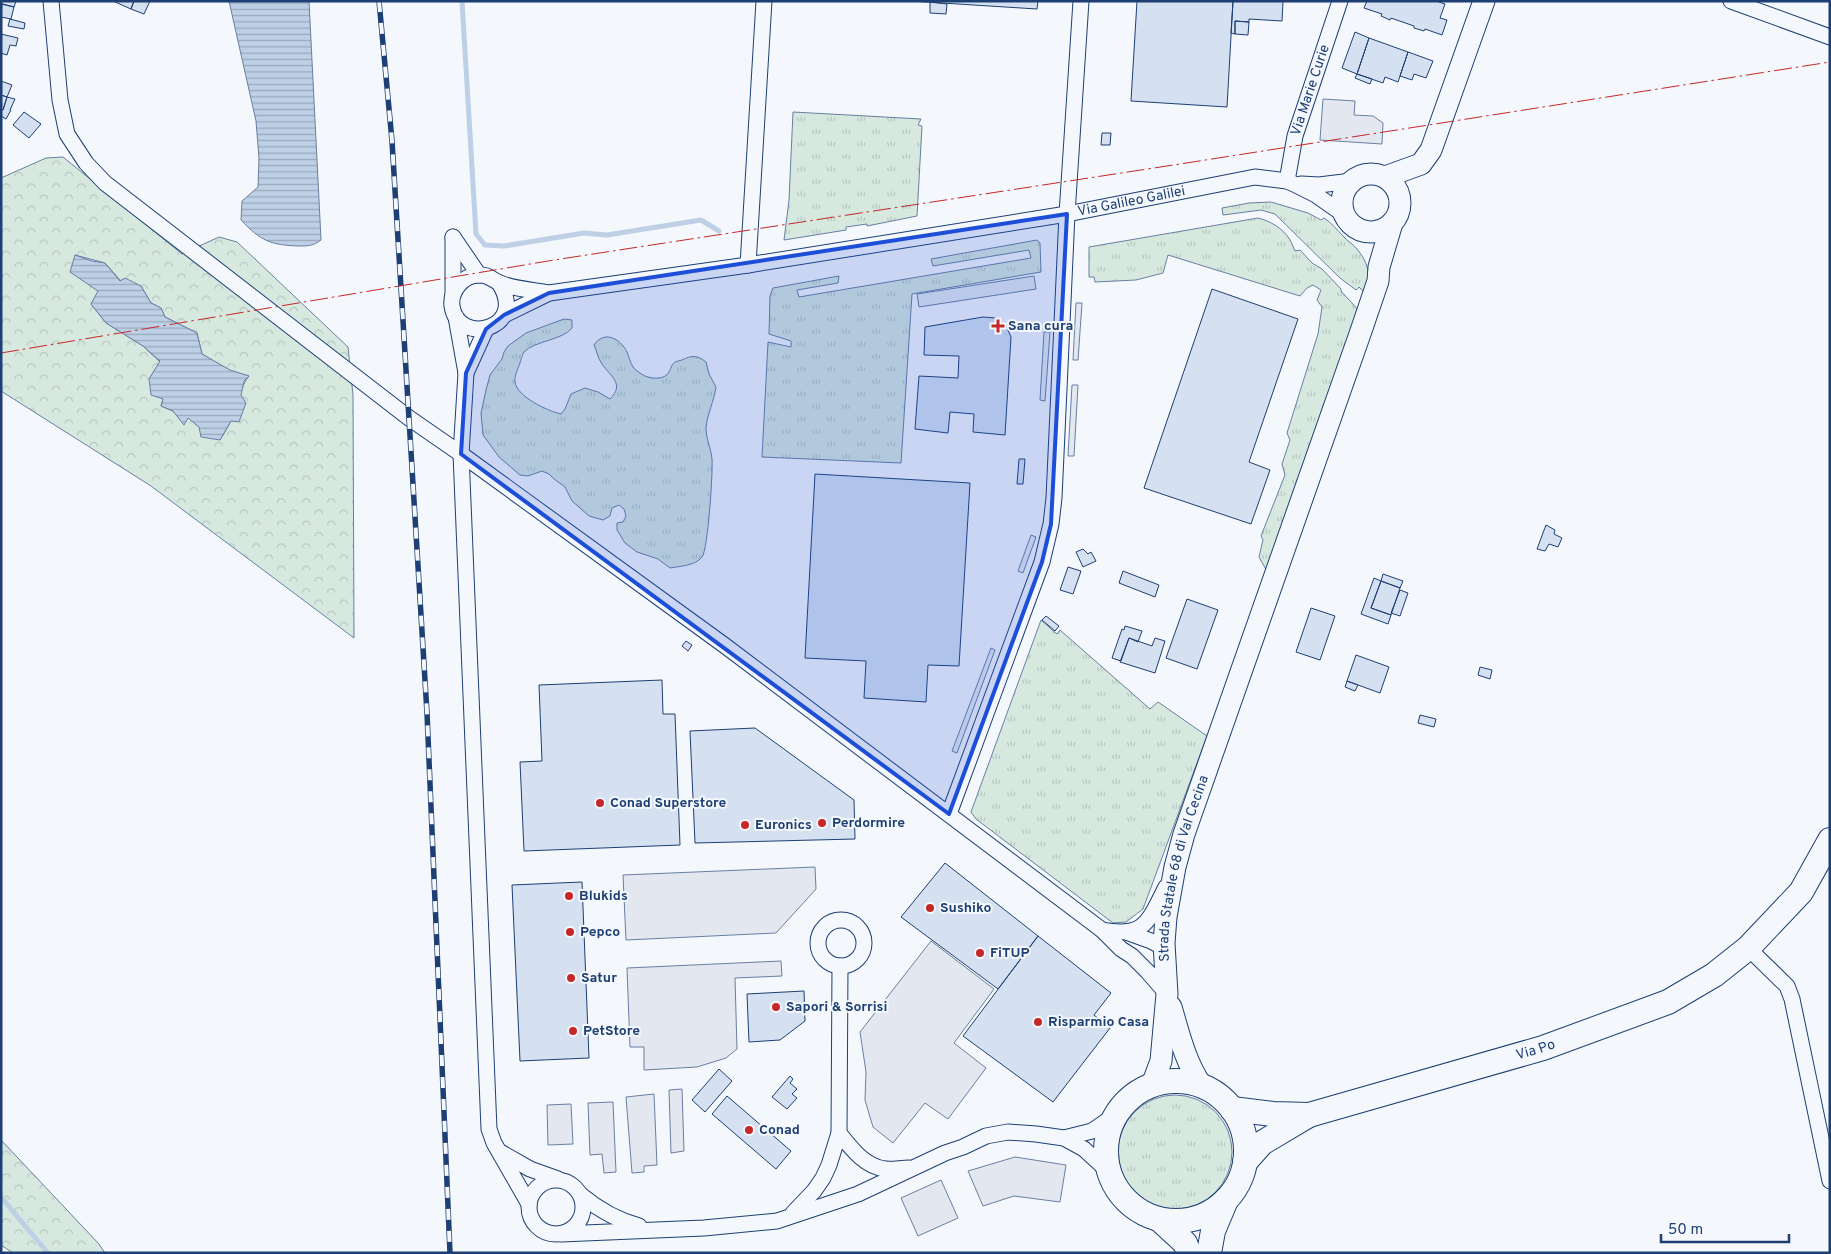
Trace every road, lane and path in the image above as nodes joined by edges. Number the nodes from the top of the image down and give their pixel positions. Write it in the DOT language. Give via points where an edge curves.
graph roads {
  1 [pos="51,1"];
  2 [pos="764,1"];
  3 [pos="1081,1"];
  4 [pos="1340,1"];
  5 [pos="1484,1"];
  6 [pos="1731,1"];
  7 [pos="1830,37"];
  8 [pos="1385,177"];
  9 [pos="1291,182"];
  10 [pos="1352,182"];
  11 [pos="1068,214"];
  12 [pos="1351,222"];
  13 [pos="1392,223"];
  14 [pos="748,265"];
  15 [pos="1379,267"];
  16 [pos="479,275"];
  17 [pos="499,283"];
  18 [pos="549,293"];
  19 [pos="453,295"];
  20 [pos="504,315"];
  21 [pos="456,317"];
  22 [pos="486,329"];
  23 [pos="466,372"];
  24 [pos="461,454"];
  25 [pos="949,814"];
  26 [pos="1830,840"];
  27 [pos="1173,873"];
  28 [pos="1102,930"];
  29 [pos="1126,932"];
  30 [pos="1164,948"];
  31 [pos="1748,948"];
  32 [pos="1132,956"];
  33 [pos="840,966"];
  34 [pos="1167,994"];
  35 [pos="1152,1085"];
  36 [pos="1201,1085"];
  37 [pos="1232,1109"];
  38 [pos="1309,1115"];
  39 [pos="1114,1116"];
  40 [pos="839,1133"];
  41 [pos="1064,1138"];
  42 [pos="501,1152"];
  43 [pos="1245,1162"];
  44 [pos="916,1168"];
  45 [pos="1109,1172"];
  46 [pos="559,1179"];
  47 [pos="1830,1181"];
  48 [pos="582,1195"];
  49 [pos="1226,1200"];
  50 [pos="529,1204"];
  51 [pos="790,1216"];
  52 [pos="1160,1220"];
  53 [pos="655,1230"];
  54 [pos="560,1234"];
  55 [pos="1189,1253"];
  56 [pos="1209,1253"];
  1 -- 24 [label="street" via="62,116 67,134 86,164 105,183 408,418"];
  2 -- 14 [label="street"];
  3 -- 11 [label="street, Via Galileo Galilei"];
  4 -- 9 [label="street, Via Marie Curie" via="1295,136"];
  5 -- 8 [label="main road" via="1431,150 1420,164"];
  6 -- 7 [label="street"];
  8 -- 10 [label="main road" via="1368,174"];
  8 -- 13 [label="main road" via="1398,190 1400,199 1400,208"];
  9 -- 10 [label="street" via="1319,185"];
  9 -- 11 [label="street, Via Galileo Galilei" via="1255,177"];
  9 -- 12 [label="street" via="1316,195"];
  10 -- 12 [label="main road" via="1343,198 1343,207"];
  11 -- 14 [label="street"];
  11 -- 25 [label="street" via="1051,524 1042,562"];
  12 -- 13 [label="main road" via="1366,231 1384,229"];
  12 -- 15 [label="main road" via="1374,249"];
  13 -- 15 [label="main road, Strada Statale 68 di Val Cecina"];
  14 -- 18 [label="street"];
  15 -- 27 [label="main road, Strada Statale 68 di Val Cecina" via="1378,281 1358,340"];
  16 -- 17 [label="street"];
  16 -- 19 [label="street" via="458,284"];
  16 -- 19 [label="street" via="453,237"];
  17 -- 18 [label="street"];
  17 -- 20 [label="street" via="506,293"];
  18 -- 20 [label="street"];
  19 -- 21 [label="street"];
  20 -- 22 [label="street" via="497,324"];
  21 -- 22 [label="street" via="475,330"];
  21 -- 23 [label="street"];
  22 -- 23 [label="street"];
  23 -- 24 [label="street"];
  24 -- 25 [label="street"];
  24 -- 42 [label="street" via="488,1120 494,1143"];
  25 -- 28 [label="street"];
  26 -- 31 [label="main road, Via Po" via="1800,892"];
  27 -- 29 [label="street" via="1144,925"];
  27 -- 30 [label="main road, Strada Statale 68 di Val Cecina"];
  28 -- 29 [label="street"];
  28 -- 32 [label="street"];
  29 -- 30 [label="street"];
  30 -- 32 [label="street"];
  30 -- 34 [label="main road, Strada Statale 68 di Val Cecina"];
  31 -- 38 [label="main road, Via Po" via="1714,975 1668,1002 1613,1023 1543,1048"];
  31 -- 47 [label="street" via="1788,986"];
  32 -- 34 [label="street"];
  33 -- 40 [label="street"];
  34 -- 35 [label="main road, Strada Statale 68 di Val Cecina" via="1161,1061"];
  34 -- 36 [label="main road, Strada Statale 68 di Val Cecina" via="1184,1052"];
  35 -- 36 [label="main road, Strada Statale 68 di Val Cecina" via="1174,1080"];
  35 -- 39 [label="main road, Strada Statale 68 di Val Cecina" via="1134,1094"];
  36 -- 37 [label="main road, Strada Statale 68 di Val Cecina"];
  37 -- 38 [label="main road, Via Po"];
  37 -- 43 [label="main road, Strada Statale 68 di Val Cecina" via="1244,1134"];
  38 -- 43 [label="main road, Via Po" via="1262,1144"];
  39 -- 41 [label="street" via="1092,1131"];
  39 -- 45 [label="main road, Strada Statale 68 di Val Cecina" via="1105,1144"];
  40 -- 44 [label="street" via="851,1149 872,1165 885,1169"];
  40 -- 51 [label="street" via="823,1178"];
  41 -- 44 [label="street" via="1008,1132 986,1136"];
  41 -- 45 [label="street" via="1084,1149"];
  42 -- 46 [label="street" via="530,1169"];
  42 -- 50 [label="street"];
  43 -- 49 [label="main road, Strada Statale 68 di Val Cecina" via="1238,1183"];
  44 -- 51 [label="street" via="858,1194"];
  45 -- 52 [label="main road, Strada Statale 68 di Val Cecina" via="1114,1186 1128,1202 1146,1215"];
  46 -- 48 [label="street" via="572,1184"];
  46 -- 50 [label="street" via="539,1185"];
  48 -- 53 [label="street" via="597,1208 622,1221"];
  48 -- 54 [label="street" via="584,1209 578,1222 568,1232"];
  49 -- 52 [label="main road, Strada Statale 68 di Val Cecina" via="1202,1216 1188,1220"];
  49 -- 56 [label="main road, Strada Statale 68 di Val Cecina" via="1213,1231"];
  50 -- 54 [label="street" via="535,1224 546,1232"];
  51 -- 53 [label="street" via="777,1221"];
  52 -- 55 [label="main road, Strada Statale 68 di Val Cecina" via="1185,1243"];
  53 -- 54 [label="street"];
}
